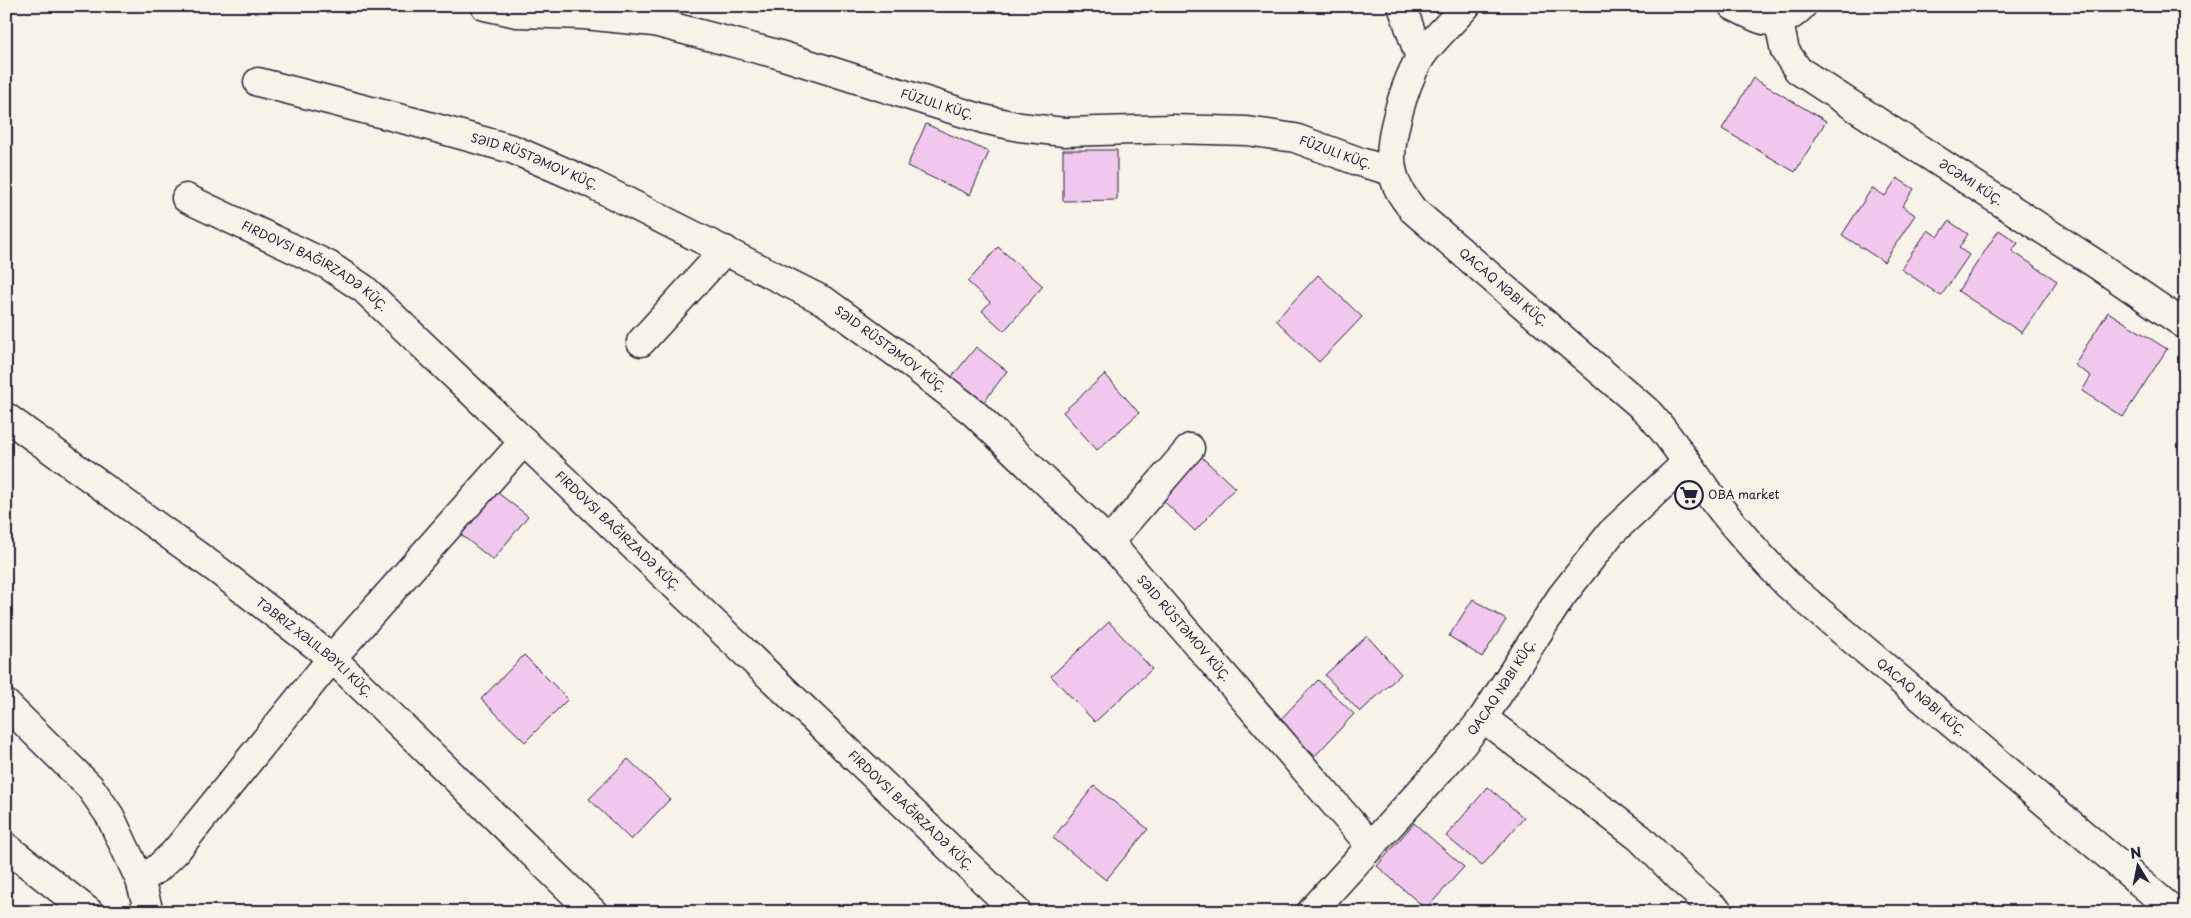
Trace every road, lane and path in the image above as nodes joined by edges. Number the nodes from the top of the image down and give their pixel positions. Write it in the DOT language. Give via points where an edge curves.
graph roads {
  1 [pos="485,6"];
  2 [pos="1402,6"];
  3 [pos="1466,6"];
  4 [pos="1733,6"];
  5 [pos="1802,6"];
  6 [pos="1779,22"];
  7 [pos="1420,58"];
  8 [pos="258,82"];
  9 [pos="1392,171"];
  10 [pos="186,198"];
  11 [pos="725,250"];
  12 [pos="2185,325"];
  13 [pos="641,342"];
  14 [pos="6,417"];
  15 [pos="524,441"];
  16 [pos="1190,448"];
  17 [pos="1687,462"];
  18 [pos="1109,542"];
  19 [pos="332,658"];
  20 [pos="6,704"];
  21 [pos="1483,718"];
  22 [pos="1371,846"];
  23 [pos="6,848"];
  24 [pos="140,880"];
  25 [pos="89,912"];
  26 [pos="149,912"];
  27 [pos="593,912"];
  28 [pos="1017,912"];
  29 [pos="1311,912"];
  30 [pos="1719,912"];
  31 [pos="2175,912"];
  1 -- 9 [label="street, FÜZULI KÜÇ." via="517,13 654,22 777,54 983,119 1020,127 1064,132 1247,131 1296,138"];
  2 -- 7 [label="street"];
  3 -- 7 [label="street"];
  4 -- 6 [label="street" via="1758,18"];
  5 -- 6 [label="street"];
  6 -- 12 [label="street, ƏCƏMI KÜÇ." via="1785,51 1798,70"];
  7 -- 9 [label="street" via="1398,114 1391,144"];
  8 -- 11 [label="street, SƏID RÜSTƏMOV KÜÇ." via="512,149 588,182"];
  9 -- 17 [label="street, QACAQ NƏBI KÜÇ." via="1399,190 1413,210 1647,411"];
  10 -- 15 [label="street" via="328,265 364,289"];
  11 -- 13 [label="street"];
  11 -- 18 [label="street, SƏID RÜSTƏMOV KÜÇ." via="826,302 910,363 973,412"];
  14 -- 19 [label="street, TƏBRIZ XƏLILBƏYLI KÜÇ." via="219,571"];
  15 -- 19 [label="street"];
  15 -- 28 [label="street"];
  16 -- 18 [label="street"];
  17 -- 21 [label="street, QACAQ NƏBI KÜÇ." via="1611,533 1561,597"];
  17 -- 31 [label="street, QACAQ NƏBI KÜÇ." via="1734,526 1788,585"];
  18 -- 22 [label="street, SƏID RÜSTƏMOV KÜÇ."];
  19 -- 24 [label="street" via="175,852 157,870"];
  19 -- 27 [label="street, TƏBRIZ XƏLILBƏYLI KÜÇ."];
  20 -- 24 [label="street" via="90,787 110,816"];
  21 -- 22 [label="street, QACAQ NƏBI KÜÇ."];
  21 -- 30 [label="street" via="1640,838"];
  22 -- 29 [label="street, QACAQ NƏBI KÜÇ."];
  23 -- 25 [label="street"];
  24 -- 26 [label="street"];
}
